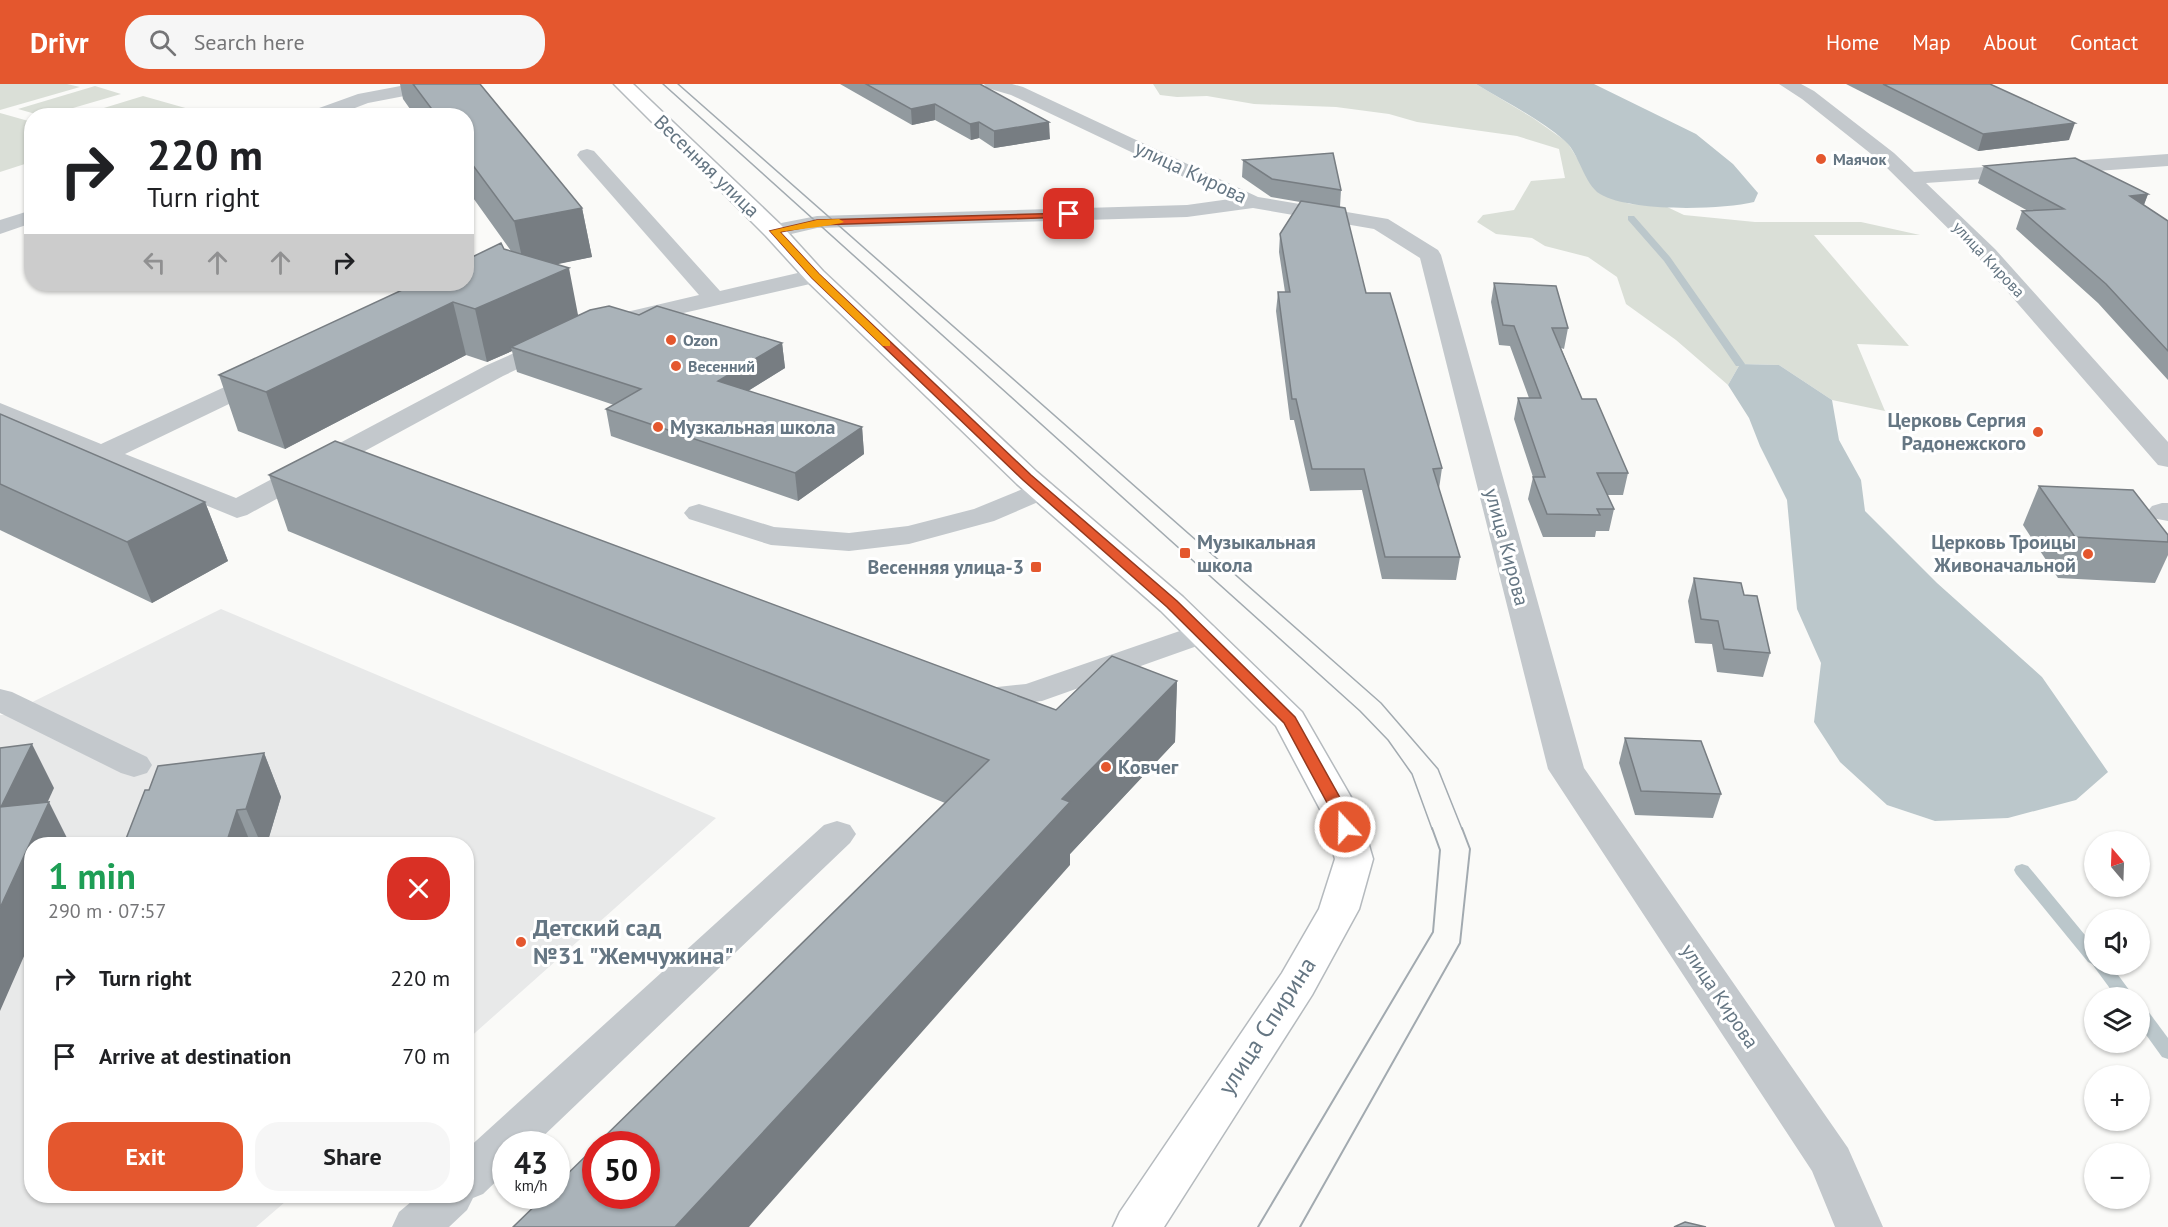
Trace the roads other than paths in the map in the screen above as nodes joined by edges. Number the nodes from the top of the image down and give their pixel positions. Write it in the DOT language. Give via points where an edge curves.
graph roads {
  1 [pos="441,84"];
  2 [pos="623,84"];
  3 [pos="1788,84"];
  4 [pos="1015,86"];
  5 [pos="364,98"];
  6 [pos="337,108"];
  7 [pos="370,108"];
  8 [pos="588,155"];
  9 [pos="2168,160"];
  10 [pos="1909,178"];
  11 [pos="1253,202"];
  12 [pos="24,219"];
  13 [pos="0,227"];
  14 [pos="774,231"];
  15 [pos="815,276"];
  16 [pos="716,299"];
  17 [pos="608,323"];
  18 [pos="576,333"];
  19 [pos="292,365"];
  20 [pos="0,411"];
  21 [pos="102,454"];
  22 [pos="333,457"];
  23 [pos="2168,459"];
  24 [pos="366,470"];
  25 [pos="1042,490"];
  26 [pos="699,513"];
  27 [pos="1203,633"];
  28 [pos="940,687"];
  29 [pos="0,700"];
  30 [pos="134,765"];
  31 [pos="1340,812"];
  32 [pos="837,834"];
  33 [pos="474,1173"];
  34 [pos="442,1203"];
  35 [pos="416,1227"];
  36 [pos="1137,1227"];
  37 [pos="1859,1227"];
  1 -- 5 [label="street"];
  2 -- 14 [label="main road, Весенняя улица"];
  3 -- 10 [label="street, улица Кирова" via="1808,94"];
  4 -- 11 [label="street, улица Кирова"];
  5 -- 6 [label="street"];
  5 -- 7 [label="street"];
  8 -- 16 [label="street"];
  9 -- 10 [label="street"];
  10 -- 23 [label="street, улица Кирова" via="1987,254"];
  11 -- 14 [label="street" via="1187,211 817,222"];
  11 -- 37 [label="street, улица Кирова" via="1380,224 1430,255 1566,769 1832,1162"];
  12 -- 13 [label="street"];
  14 -- 15 [label="main road, Весенняя улица"];
  15 -- 16 [label="street"];
  15 -- 25 [label="main road, Весенняя улица"];
  16 -- 17 [label="street"];
  18 -- 22 [label="street" via="494,371"];
  19 -- 21 [label="street"];
  20 -- 21 [label="street"];
  21 -- 22 [label="street" via="237,509"];
  22 -- 24 [label="street"];
  25 -- 26 [label="street" via="984,515 909,535 849,542 771,536"];
  25 -- 27 [label="main road, Весенняя улица"];
  27 -- 28 [label="street" via="1029,694 974,700"];
  27 -- 31 [label="main road, Весенняя улица" via="1290,720"];
  29 -- 30 [label="street"];
  31 -- 36 [label="main road, улица Спирина" via="1354,859 1339,909 1297,984"];
  32 -- 33 [label="street"];
  34 -- 35 [label="street"];
}
